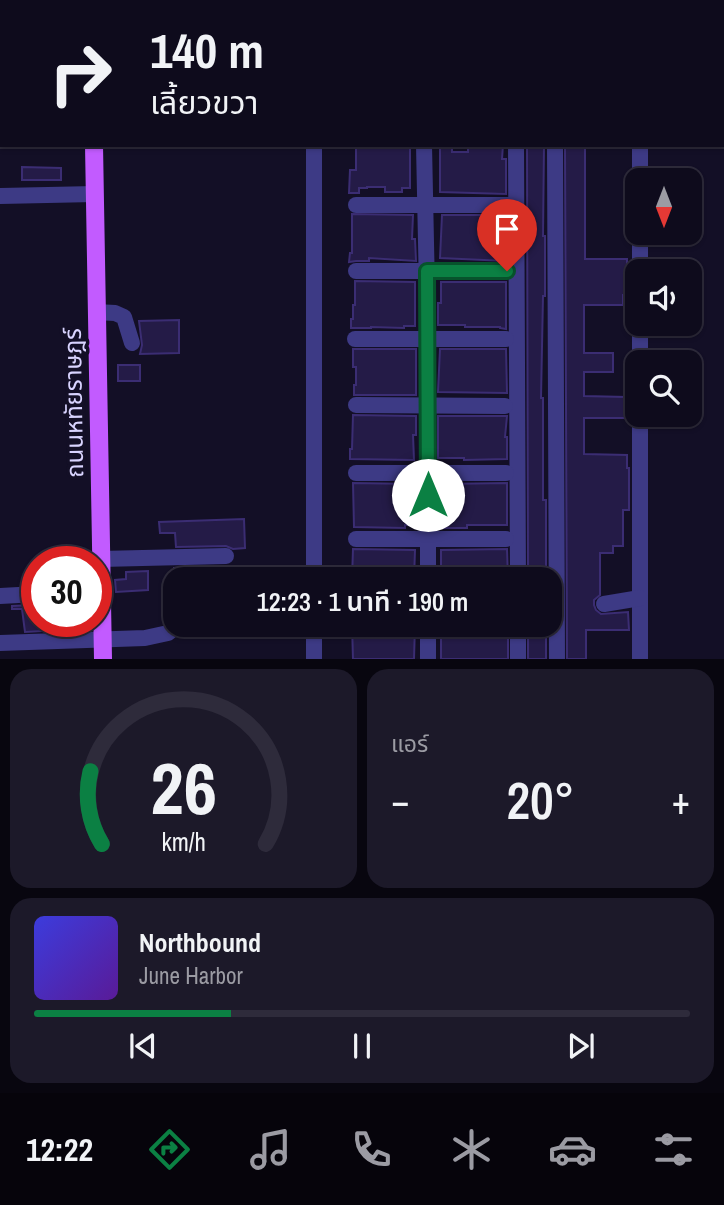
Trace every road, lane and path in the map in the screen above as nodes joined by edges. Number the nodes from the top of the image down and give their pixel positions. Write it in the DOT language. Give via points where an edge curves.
graph roads {
  1 [pos="94,147"];
  2 [pos="314,147"];
  3 [pos="424,147"];
  4 [pos="516,147"];
  5 [pos="555,147"];
  6 [pos="640,147"];
  7 [pos="640,168"];
  8 [pos="95,194"];
  9 [pos="0,196"];
  10 [pos="356,205"];
  11 [pos="510,205"];
  12 [pos="426,206"];
  13 [pos="356,271"];
  14 [pos="427,271"];
  15 [pos="507,271"];
  16 [pos="96,312"];
  17 [pos="355,339"];
  18 [pos="428,339"];
  19 [pos="506,339"];
  20 [pos="132,343"];
  21 [pos="356,405"];
  22 [pos="428,405"];
  23 [pos="505,406"];
  24 [pos="640,427"];
  25 [pos="356,472"];
  26 [pos="428,473"];
  27 [pos="506,473"];
  28 [pos="356,539"];
  29 [pos="428,539"];
  30 [pos="506,539"];
  31 [pos="101,546"];
  32 [pos="226,555"];
  33 [pos="112,559"];
  34 [pos="314,567"];
  35 [pos="428,567"];
  36 [pos="518,567"];
  37 [pos="21,595"];
  38 [pos="0,596"];
  39 [pos="640,598"];
  40 [pos="604,604"];
  41 [pos="163,634"];
  42 [pos="314,637"];
  43 [pos="428,637"];
  44 [pos="518,637"];
  45 [pos="10,638"];
  46 [pos="103,639"];
  47 [pos="103,659"];
  48 [pos="314,659"];
  49 [pos="428,659"];
  50 [pos="518,659"];
  51 [pos="557,659"];
  52 [pos="640,659"];
  1 -- 8 [label="main road, ถนนหทัยราษฎร์"];
  2 -- 34 [label="street"];
  3 -- 12 [label="street"];
  4 -- 36 [label="street"];
  5 -- 51 [label="street"];
  6 -- 7 [label="street"];
  8 -- 9 [label="street"];
  8 -- 16 [label="main road, ถนนหทัยราษฎร์"];
  10 -- 12 [label="street"];
  11 -- 12 [label="street"];
  12 -- 14 [label="street"];
  13 -- 14 [label="street"];
  14 -- 15 [label="street"];
  14 -- 18 [label="street"];
  16 -- 20 [label="street" via="124,317"];
  16 -- 31 [label="main road, ถนนหทัยราษฎร์"];
  17 -- 18 [label="street"];
  18 -- 19 [label="street"];
  18 -- 22 [label="street"];
  21 -- 22 [label="street"];
  22 -- 23 [label="street"];
  22 -- 26 [label="street"];
  24 -- 39 [label="street"];
  25 -- 26 [label="street"];
  26 -- 27 [label="street"];
  26 -- 29 [label="street"];
  28 -- 29 [label="street"];
  29 -- 30 [label="street"];
  29 -- 35 [label="street"];
  32 -- 33 [label="street"];
  37 -- 38 [label="street"];
  39 -- 40 [label="street"];
  39 -- 52 [label="street"];
  41 -- 46 [label="street"];
  42 -- 48 [label="street"];
  43 -- 49 [label="street"];
  44 -- 50 [label="street"];
  45 -- 46 [label="street"];
  46 -- 47 [label="main road, ถนนหทัยราษฎร์"];
}
